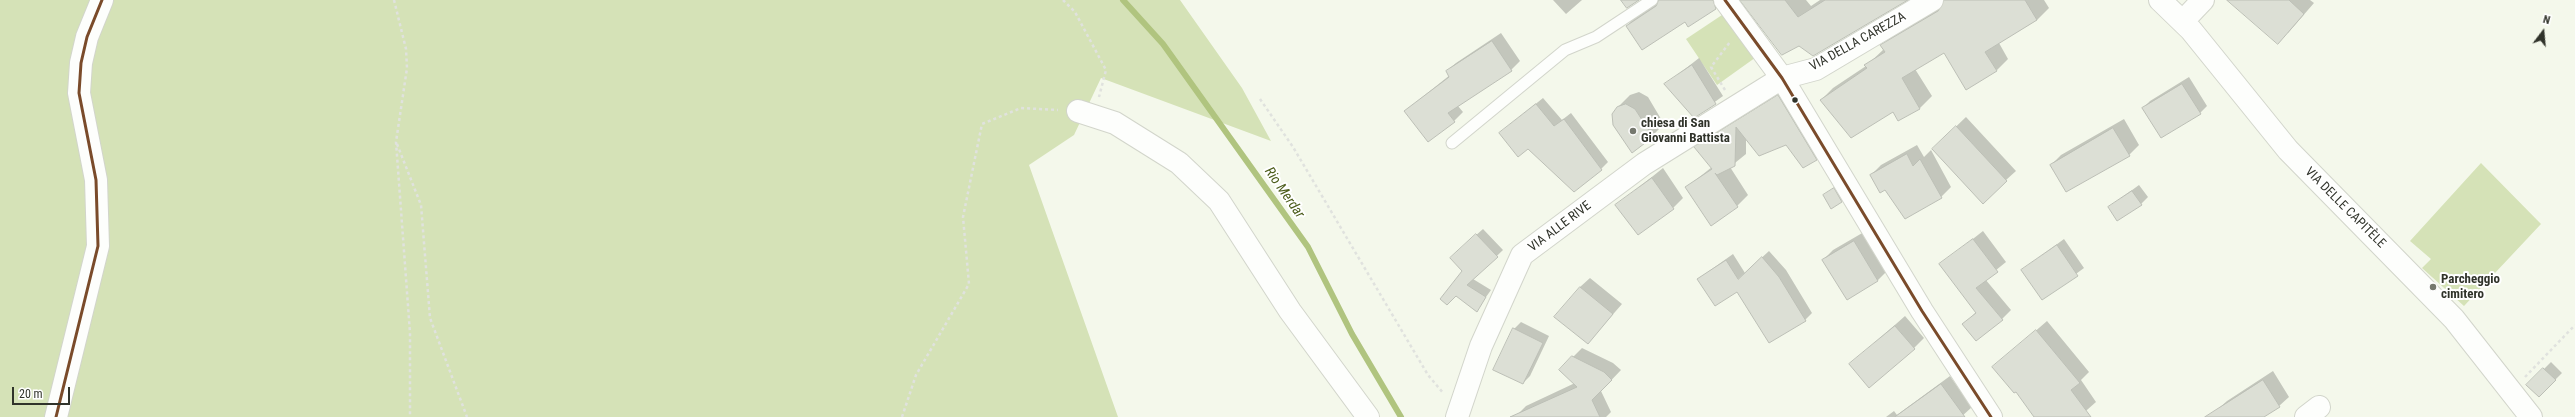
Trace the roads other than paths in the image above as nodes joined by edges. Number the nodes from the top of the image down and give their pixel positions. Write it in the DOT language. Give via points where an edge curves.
graph roads {
  1 [pos="102,0"];
  2 [pos="1652,0"];
  3 [pos="1725,0"];
  4 [pos="1932,0"];
  5 [pos="2160,0"];
  6 [pos="2203,0"];
  7 [pos="2183,21"];
  8 [pos="1782,78"];
  9 [pos="1086,114"];
  10 [pos="1723,115"];
  11 [pos="1452,143"];
  12 [pos="1459,415"];
  13 [pos="56,417"];
  14 [pos="1368,417"];
  15 [pos="1991,417"];
  16 [pos="2531,417"];
  1 -- 13 [label="street" via="87,37 81,63 79,93 96,180 98,246"];
  2 -- 11 [label="lane" via="1596,37 1565,50"];
  3 -- 8 [label="street"];
  4 -- 8 [label="street, VIA DELLA CAREZZA" via="1816,69"];
  5 -- 7 [label="street, VIA DELLE CAPITÈLE"];
  6 -- 7 [label="street"];
  7 -- 16 [label="street, VIA DELLE CAPITÈLE" via="2288,150 2454,320"];
  8 -- 10 [label="street, VIA DELLA CAREZZA"];
  8 -- 15 [label="street" via="1922,311"];
  9 -- 14 [label="street" via="1115,123 1179,163 1219,202 1290,311"];
  10 -- 12 [label="street, VIA ALLE RIVE" via="1644,164 1522,255 1481,346"];
}
